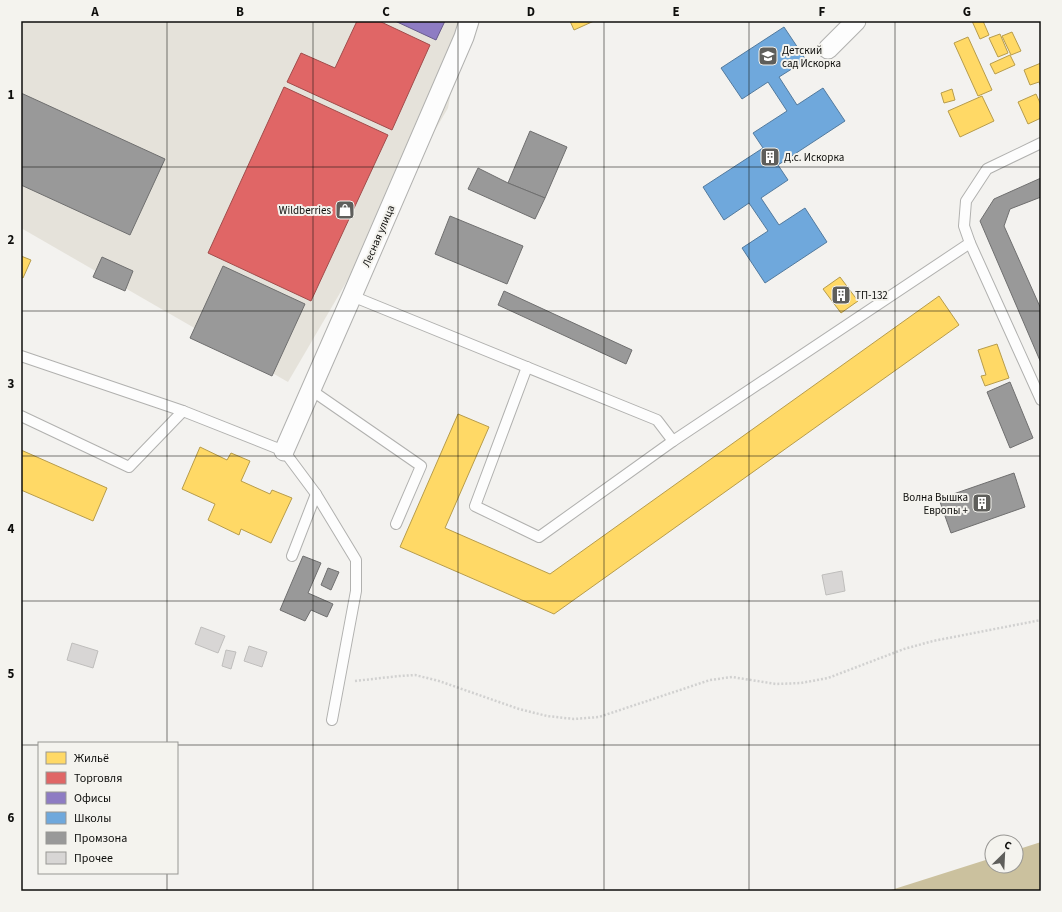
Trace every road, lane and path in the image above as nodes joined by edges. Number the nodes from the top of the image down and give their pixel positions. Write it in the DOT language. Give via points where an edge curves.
graph roads {
  1 [pos="469,21"];
  2 [pos="856,21"];
  3 [pos="828,49"];
  4 [pos="1041,143"];
  5 [pos="970,243"];
  6 [pos="352,296"];
  7 [pos="21,356"];
  8 [pos="527,367"];
  9 [pos="311,390"];
  10 [pos="1041,400"];
  11 [pos="183,411"];
  12 [pos="21,416"];
  13 [pos="673,441"];
  14 [pos="284,450"];
  15 [pos="316,494"];
  16 [pos="396,524"];
  17 [pos="292,556"];
  18 [pos="1041,620"];
  19 [pos="339,683"];
  20 [pos="332,720"];
  1 -- 6 [label="street, Лесная улица"];
  2 -- 3 [label="street"];
  4 -- 5 [label="lane" via="987,169 966,201 964,226"];
  5 -- 10 [label="lane"];
  5 -- 13 [label="lane"];
  6 -- 8 [label="lane"];
  6 -- 9 [label="street, Лесная улица"];
  7 -- 11 [label="lane"];
  8 -- 13 [label="lane" via="657,420"];
  8 -- 13 [label="lane" via="475,506 539,537"];
  9 -- 14 [label="street, Лесная улица"];
  9 -- 16 [label="lane" via="421,466"];
  11 -- 12 [label="lane" via="129,467"];
  11 -- 14 [label="lane"];
  14 -- 15 [label="lane"];
  15 -- 17 [label="lane"];
  15 -- 19 [label="lane" via="356,560 356,591"];
  18 -- 19 [label="path" via="933,641 904,649 828,678 801,683 776,684 732,677 710,680 599,717 574,719 547,716 416,675"];
  19 -- 20 [label="lane"];
}
